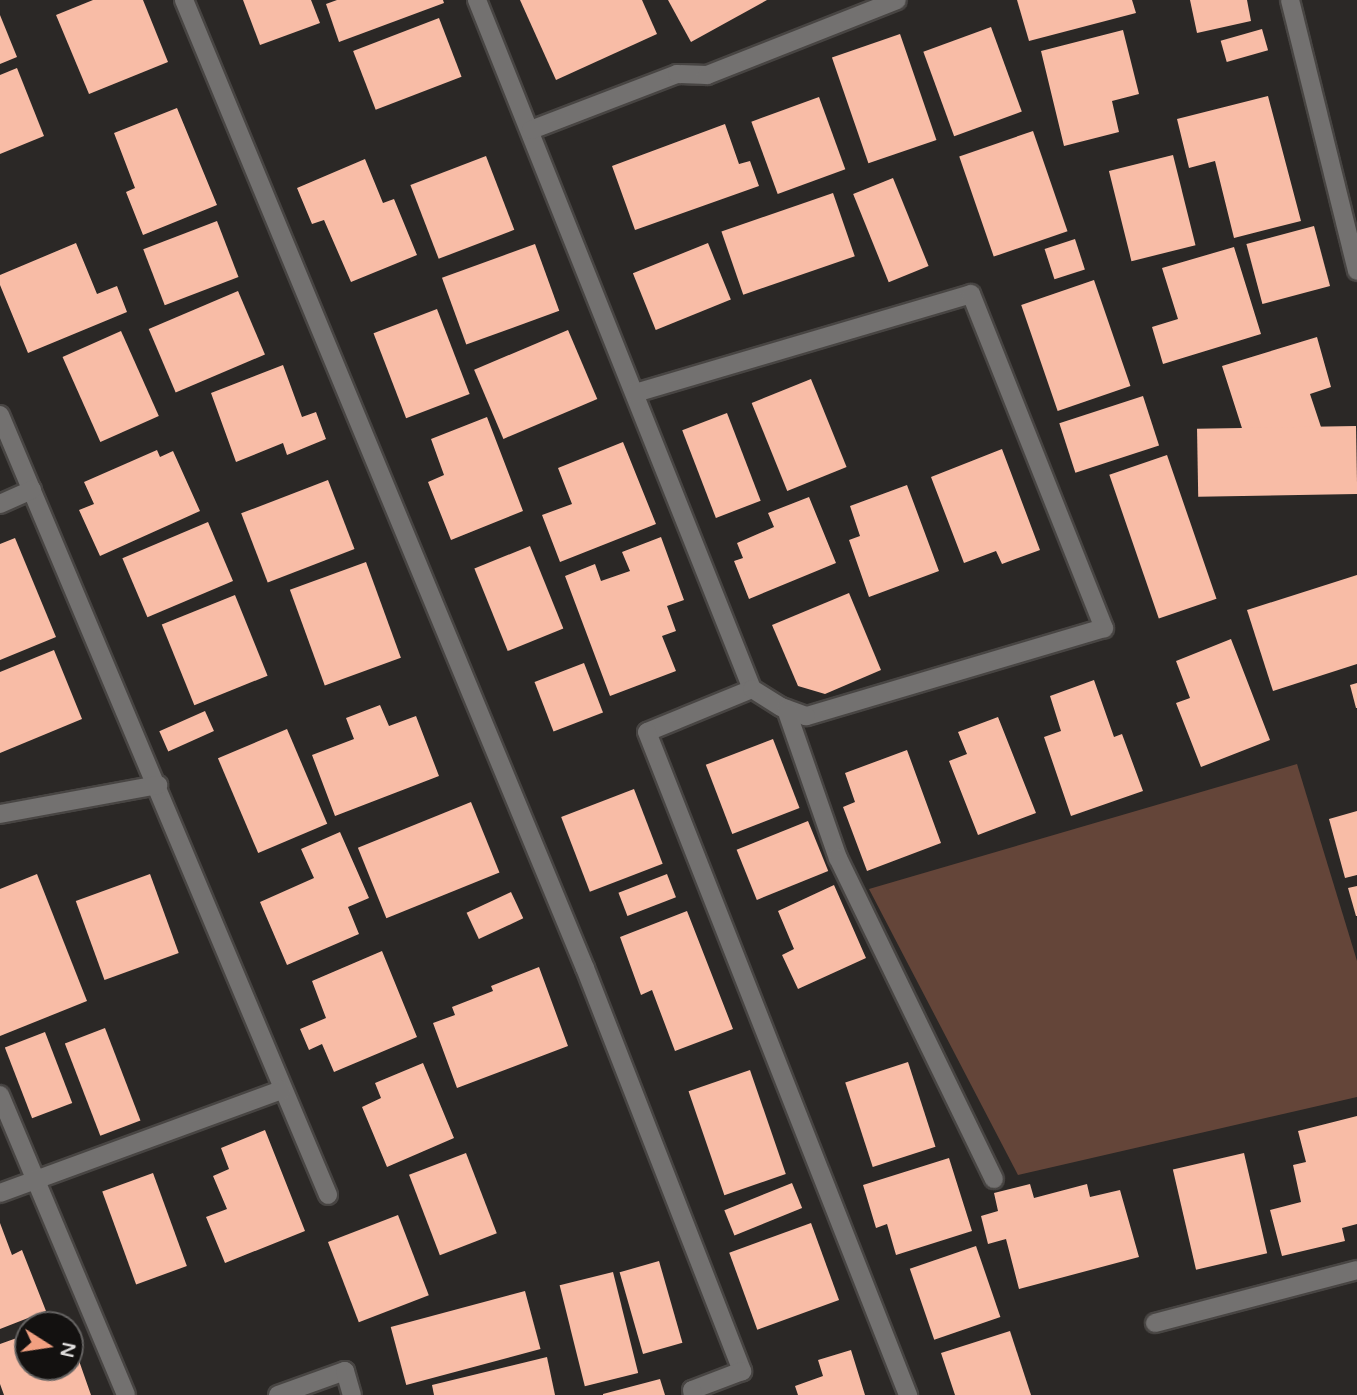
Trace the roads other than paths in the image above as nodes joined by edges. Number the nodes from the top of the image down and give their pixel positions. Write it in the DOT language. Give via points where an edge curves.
graph roads {
  1 [pos="184,0"];
  2 [pos="477,0"];
  3 [pos="897,0"];
  4 [pos="1290,0"];
  5 [pos="531,130"];
  6 [pos="1357,271"];
  7 [pos="635,393"];
  8 [pos="0,415"];
  9 [pos="32,490"];
  10 [pos="0,504"];
  11 [pos="752,689"];
  12 [pos="786,709"];
  13 [pos="158,786"];
  14 [pos="0,814"];
  15 [pos="282,1090"];
  16 [pos="0,1095"];
  17 [pos="994,1179"];
  18 [pos="38,1182"];
  19 [pos="0,1194"];
  20 [pos="328,1195"];
  21 [pos="1357,1270"];
  22 [pos="1155,1323"];
  23 [pos="127,1395"];
  24 [pos="278,1395"];
  25 [pos="352,1395"];
  26 [pos="693,1395"];
  27 [pos="908,1395"];
  1 -- 26 [label="street" via="585,968 742,1371 692,1390"];
  2 -- 5 [label="street"];
  3 -- 5 [label="street" via="707,75 677,74"];
  4 -- 6 [label="street"];
  5 -- 7 [label="street"];
  7 -- 11 [label="street"];
  7 -- 12 [label="street" via="971,294 1104,628 806,716"];
  8 -- 9 [label="street"];
  9 -- 10 [label="street"];
  9 -- 13 [label="street"];
  11 -- 12 [label="street"];
  11 -- 27 [label="street" via="647,732"];
  12 -- 17 [label="street" via="838,858"];
  13 -- 14 [label="street"];
  13 -- 15 [label="street"];
  15 -- 18 [label="street"];
  15 -- 20 [label="street"];
  16 -- 18 [label="street"];
  18 -- 19 [label="street"];
  18 -- 23 [label="street"];
  21 -- 22 [label="street"];
  24 -- 25 [label="street" via="345,1371"];
}
